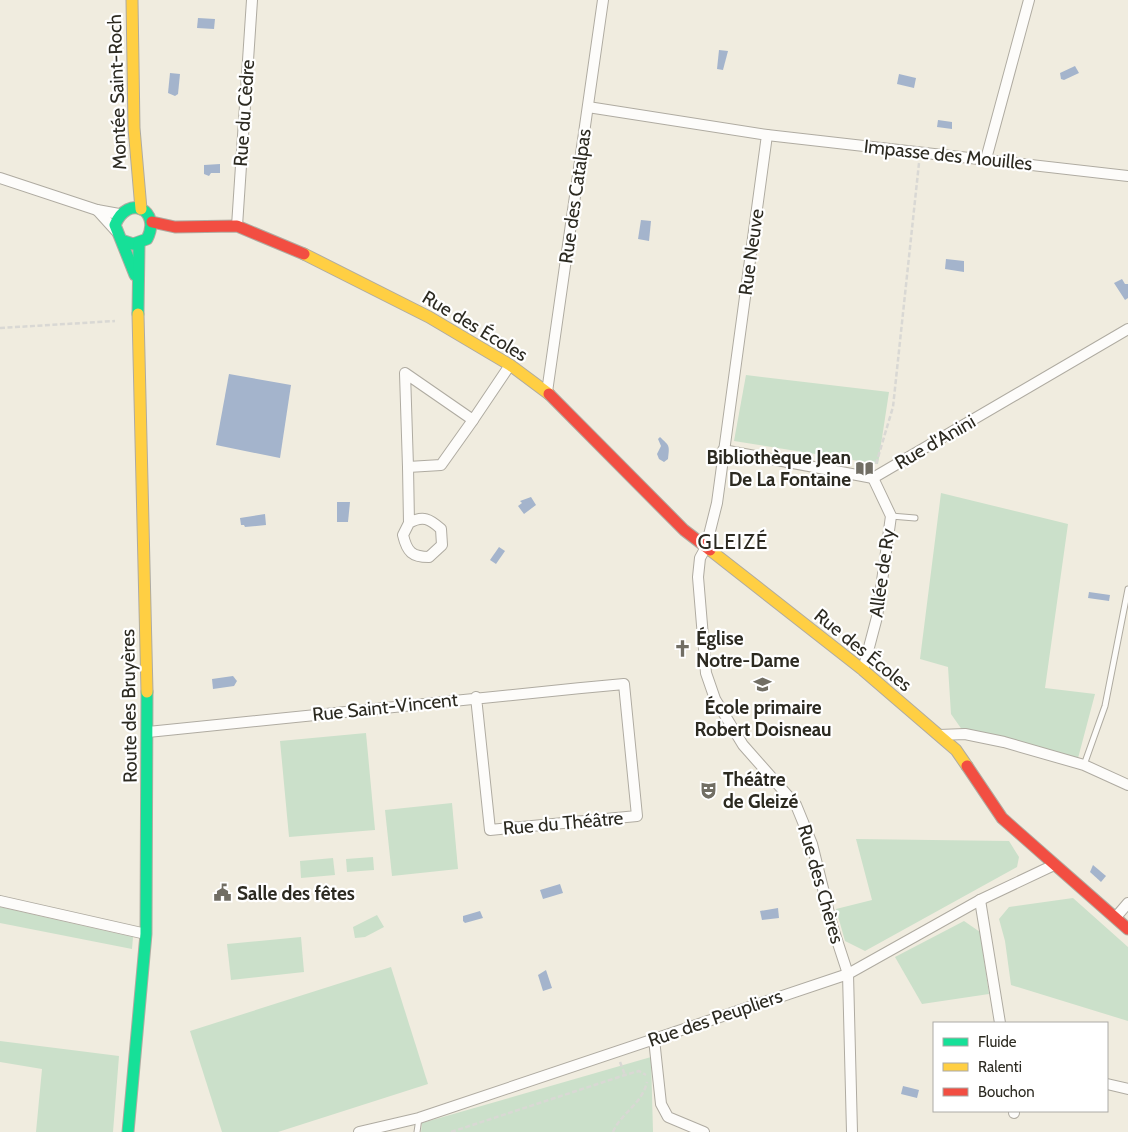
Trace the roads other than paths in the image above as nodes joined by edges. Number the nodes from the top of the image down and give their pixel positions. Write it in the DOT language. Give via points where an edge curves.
graph roads {
  1 [pos="132,0"];
  2 [pos="252,0"];
  3 [pos="603,0"];
  4 [pos="1029,0"];
  5 [pos="588,107"];
  6 [pos="767,135"];
  7 [pos="986,159"];
  8 [pos="1128,176"];
  9 [pos="0,178"];
  10 [pos="136,208"];
  11 [pos="97,210"];
  12 [pos="119,214"];
  13 [pos="152,222"];
  14 [pos="237,226"];
  15 [pos="175,227"];
  16 [pos="119,235"];
  17 [pos="150,236"];
  18 [pos="139,244"];
  19 [pos="137,278"];
  20 [pos="1128,329"];
  21 [pos="510,365"];
  22 [pos="547,392"];
  23 [pos="473,420"];
  24 [pos="723,450"];
  25 [pos="408,467"];
  26 [pos="873,478"];
  27 [pos="890,516"];
  28 [pos="915,518"];
  29 [pos="409,523"];
  30 [pos="706,548"];
  31 [pos="1128,589"];
  32 [pos="863,670"];
  33 [pos="624,684"];
  34 [pos="476,698"];
  35 [pos="148,732"];
  36 [pos="939,735"];
  37 [pos="1084,765"];
  38 [pos="1128,785"];
  39 [pos="1054,866"];
  40 [pos="980,900"];
  41 [pos="0,901"];
  42 [pos="1128,904"];
  43 [pos="1116,917"];
  44 [pos="1128,929"];
  45 [pos="146,934"];
  46 [pos="848,974"];
  47 [pos="1000,1022"];
  48 [pos="654,1039"];
  49 [pos="1108,1084"];
  50 [pos="1128,1089"];
  51 [pos="419,1118"];
  52 [pos="128,1132"];
  53 [pos="359,1132"];
  54 [pos="417,1132"];
  55 [pos="704,1132"];
  56 [pos="852,1132"];
  1 -- 10 [label="main road, Montée Saint-Roch"];
  2 -- 14 [label="street, Rue du Cèdre"];
  3 -- 5 [label="street, Rue des Catalpas"];
  4 -- 7 [label="street"];
  5 -- 6 [label="street"];
  5 -- 22 [label="street, Rue des Catalpas"];
  6 -- 7 [label="street, Impasse des Mouilles"];
  6 -- 24 [label="street, Rue Neuve"];
  7 -- 8 [label="street, Impasse des Mouilles"];
  9 -- 11 [label="street"];
  10 -- 12 [label="main road"];
  10 -- 13 [label="main road" via="146,212"];
  11 -- 12 [label="street"];
  11 -- 16 [label="street"];
  12 -- 16 [label="main road" via="116,219"];
  13 -- 15 [label="main road, Rue des Écoles"];
  13 -- 17 [label="main road"];
  14 -- 15 [label="main road, Rue des Écoles"];
  14 -- 21 [label="main road, Rue des Écoles" via="346,273"];
  15 -- 17 [label="street, Rue des Écoles"];
  16 -- 18 [label="main road"];
  16 -- 19 [label="main road"];
  17 -- 18 [label="main road"];
  18 -- 19 [label="main road, Route des Bruyères"];
  19 -- 35 [label="main road, Route des Bruyères"];
  20 -- 26 [label="street, Rue d'Anini"];
  21 -- 22 [label="main road, Rue des Écoles"];
  21 -- 23 [label="street"];
  22 -- 30 [label="main road, Rue des Écoles" via="684,530"];
  23 -- 25 [label="street" via="441,465"];
  23 -- 25 [label="street" via="405,373"];
  24 -- 26 [label="street, Rue d'Anini"];
  24 -- 30 [label="street, Rue Neuve" via="717,502"];
  25 -- 29 [label="street"];
  26 -- 27 [label="street, Allée de Ry"];
  27 -- 28 [label="lane"];
  27 -- 32 [label="street, Allée de Ry" via="880,617"];
  30 -- 32 [label="main road, Rue des Écoles"];
  30 -- 46 [label="street, Rue des Chères" via="700,558 698,578 706,673 715,699 743,745 796,805 812,844"];
  31 -- 37 [label="lane" via="1105,706"];
  32 -- 36 [label="main road, Rue des Écoles"];
  33 -- 34 [label="street, Rue Saint-Vincent"];
  33 -- 34 [label="street, Rue du Théâtre" via="637,816 490,830"];
  34 -- 35 [label="street, Rue Saint-Vincent"];
  35 -- 45 [label="main road, Route des Bruyères"];
  36 -- 37 [label="street" via="965,734"];
  36 -- 39 [label="main road, Rue des Écoles" via="956,750 1002,818"];
  37 -- 38 [label="street"];
  39 -- 40 [label="street, Rue des Peupliers"];
  39 -- 43 [label="main road, Rue des Écoles"];
  40 -- 46 [label="street, Rue des Peupliers"];
  40 -- 47 [label="street"];
  41 -- 45 [label="street"];
  42 -- 43 [label="street"];
  43 -- 44 [label="main road, Rue des Écoles"];
  45 -- 52 [label="main road, Route des Bruyères"];
  46 -- 48 [label="street, Rue des Peupliers"];
  46 -- 56 [label="street, Rue des Chères"];
  48 -- 51 [label="street, Rue des Peupliers"];
  48 -- 55 [label="street" via="660,1104 668,1117"];
  49 -- 50 [label="street"];
  51 -- 53 [label="street, Rue des Peupliers"];
  51 -- 54 [label="lane"];
}
